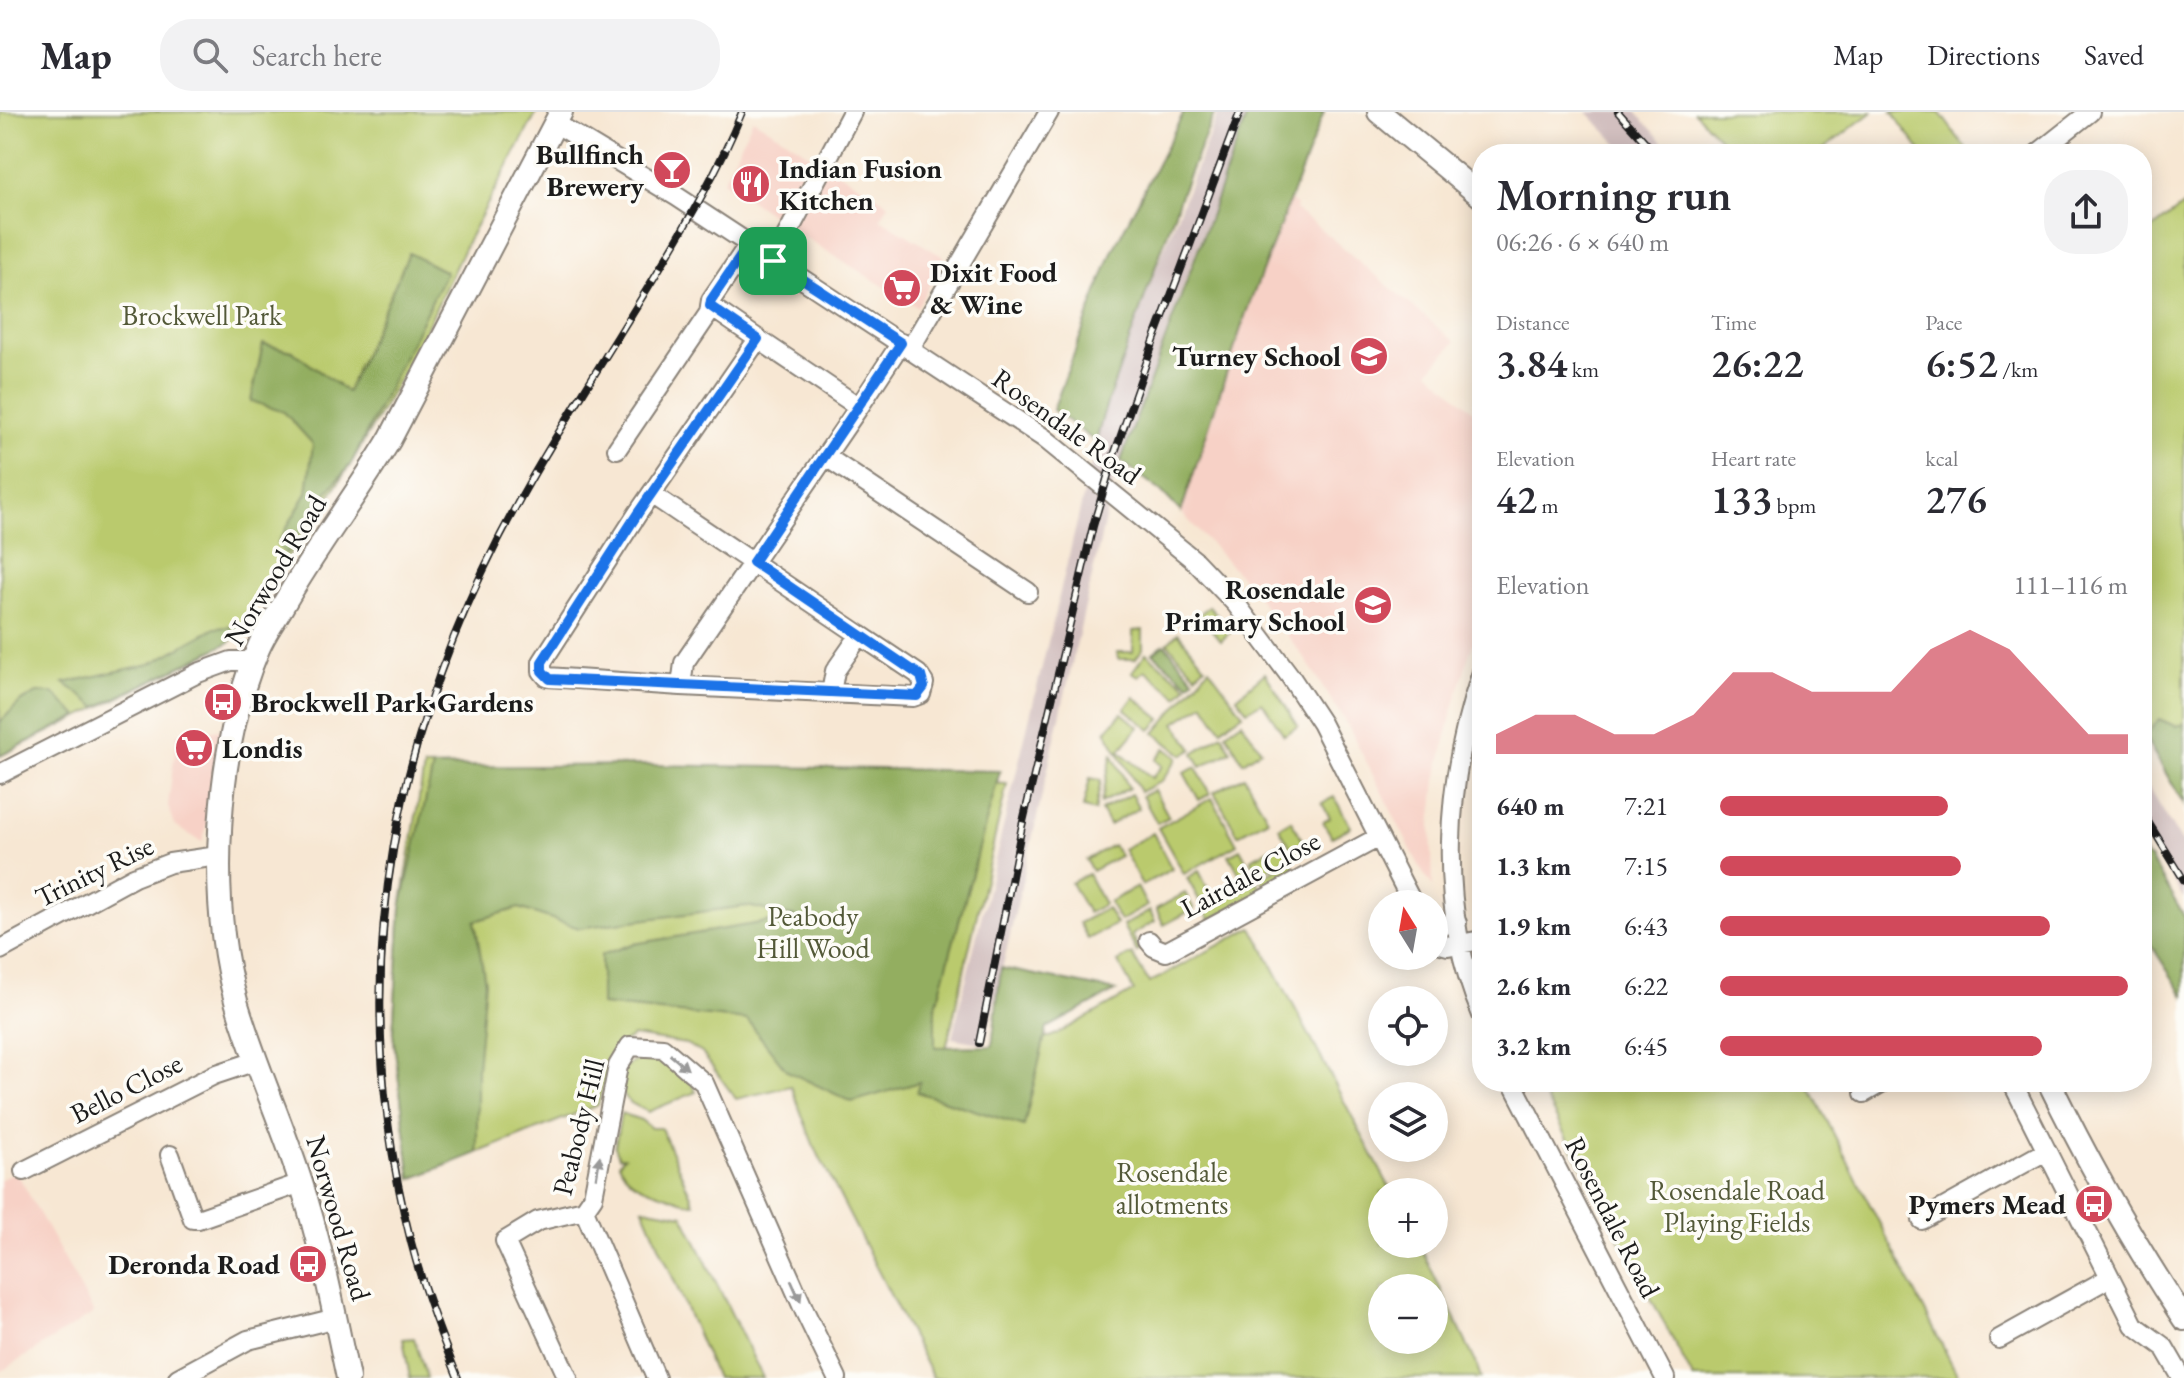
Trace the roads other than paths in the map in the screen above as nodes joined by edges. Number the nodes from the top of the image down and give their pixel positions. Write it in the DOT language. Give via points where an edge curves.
graph roads {
  1 [pos="852,112"];
  2 [pos="1049,112"];
  3 [pos="1379,112"];
  4 [pos="2090,112"];
  5 [pos="558,118"];
  6 [pos="2050,144"];
  7 [pos="1472,189"];
  8 [pos="749,244"];
  9 [pos="773,261"];
  10 [pos="710,306"];
  11 [pos="758,339"];
  12 [pos="905,346"];
  13 [pos="859,407"];
  14 [pos="617,449"];
  15 [pos="825,456"];
  16 [pos="651,494"];
  17 [pos="753,562"];
  18 [pos="1028,592"];
  19 [pos="860,635"];
  20 [pos="253,661"];
  21 [pos="681,686"];
  22 [pos="831,693"];
  23 [pos="1472,707"];
  24 [pos="0,774"];
  25 [pos="1379,837"];
  26 [pos="218,856"];
  27 [pos="1406,890"];
  28 [pos="1457,923"];
  29 [pos="1448,924"];
  30 [pos="1149,941"];
  31 [pos="1472,942"];
  32 [pos="1460,944"];
  33 [pos="1448,946"];
  34 [pos="0,950"];
  35 [pos="1472,991"];
  36 [pos="256,1061"];
  37 [pos="1517,1092"];
  38 [pos="2017,1092"];
  39 [pos="2054,1092"];
  40 [pos="2046,1151"];
  41 [pos="170,1155"];
  42 [pos="24,1171"];
  43 [pos="301,1183"];
  44 [pos="584,1210"];
  45 [pos="1922,1220"];
  46 [pos="2109,1278"];
  47 [pos="336,1318"];
  48 [pos="2184,1319"];
  49 [pos="1999,1339"];
  50 [pos="178,1378"];
  51 [pos="348,1378"];
  52 [pos="568,1378"];
  53 [pos="656,1378"];
  54 [pos="837,1378"];
  55 [pos="1665,1378"];
  56 [pos="2182,1378"];
  1 -- 9 [label="street"];
  2 -- 12 [label="street"];
  3 -- 7 [label="main road"];
  4 -- 6 [label="street"];
  5 -- 8 [label="street, Rosendale Road"];
  5 -- 20 [label="main road, Norwood Road" via="390,439 297,581"];
  8 -- 9 [label="street, Rosendale Road"];
  8 -- 10 [label="street"];
  9 -- 12 [label="street, Rosendale Road"];
  10 -- 11 [label="street"];
  10 -- 14 [label="street"];
  11 -- 13 [label="street"];
  11 -- 16 [label="street"];
  12 -- 13 [label="street"];
  12 -- 25 [label="street, Rosendale Road" via="1044,438 1221,587 1321,723"];
  13 -- 15 [label="street"];
  15 -- 17 [label="street"];
  15 -- 18 [label="street"];
  16 -- 17 [label="street"];
  16 -- 21 [label="street" via="542,662 542,671 550,679"];
  17 -- 19 [label="street"];
  17 -- 21 [label="street" via="684,663"];
  19 -- 22 [label="street" via="835,671"];
  19 -- 22 [label="street" via="921,676 923,691 913,697"];
  20 -- 24 [label="street" via="231,661 198,673"];
  20 -- 26 [label="main road, Norwood Road" via="230,741"];
  21 -- 22 [label="street"];
  23 -- 28 [label="street" via="1452,806"];
  25 -- 27 [label="street, Rosendale Road"];
  25 -- 30 [label="street, Lairdale Close" via="1166,952"];
  26 -- 34 [label="street, Trinity Rise" via="170,863 134,877"];
  26 -- 36 [label="main road, Norwood Road" via="224,942"];
  28 -- 29 [label="street"];
  28 -- 32 [label="street"];
  31 -- 32 [label="street"];
  32 -- 33 [label="street"];
  32 -- 35 [label="street"];
  36 -- 42 [label="street, Bello Close" via="214,1075"];
  36 -- 43 [label="main road, Norwood Road"];
  37 -- 55 [label="street, Rosendale Road"];
  38 -- 40 [label="street"];
  39 -- 48 [label="main road" via="2089,1165"];
  40 -- 45 [label="street"];
  40 -- 46 [label="street"];
  41 -- 43 [label="street" via="193,1219"];
  43 -- 47 [label="main road, Norwood Road"];
  44 -- 52 [label="street" via="538,1221 505,1241"];
  44 -- 53 [label="street, Peabody Hill"];
  44 -- 54 [label="street, Peabody Hill, one-way" via="593,1197 618,1066 630,1046 663,1048 704,1083"];
  46 -- 49 [label="street"];
  46 -- 56 [label="street" via="2134,1325 2164,1347"];
  47 -- 50 [label="street" via="248,1340"];
  47 -- 51 [label="main road, Norwood Road"];
}
